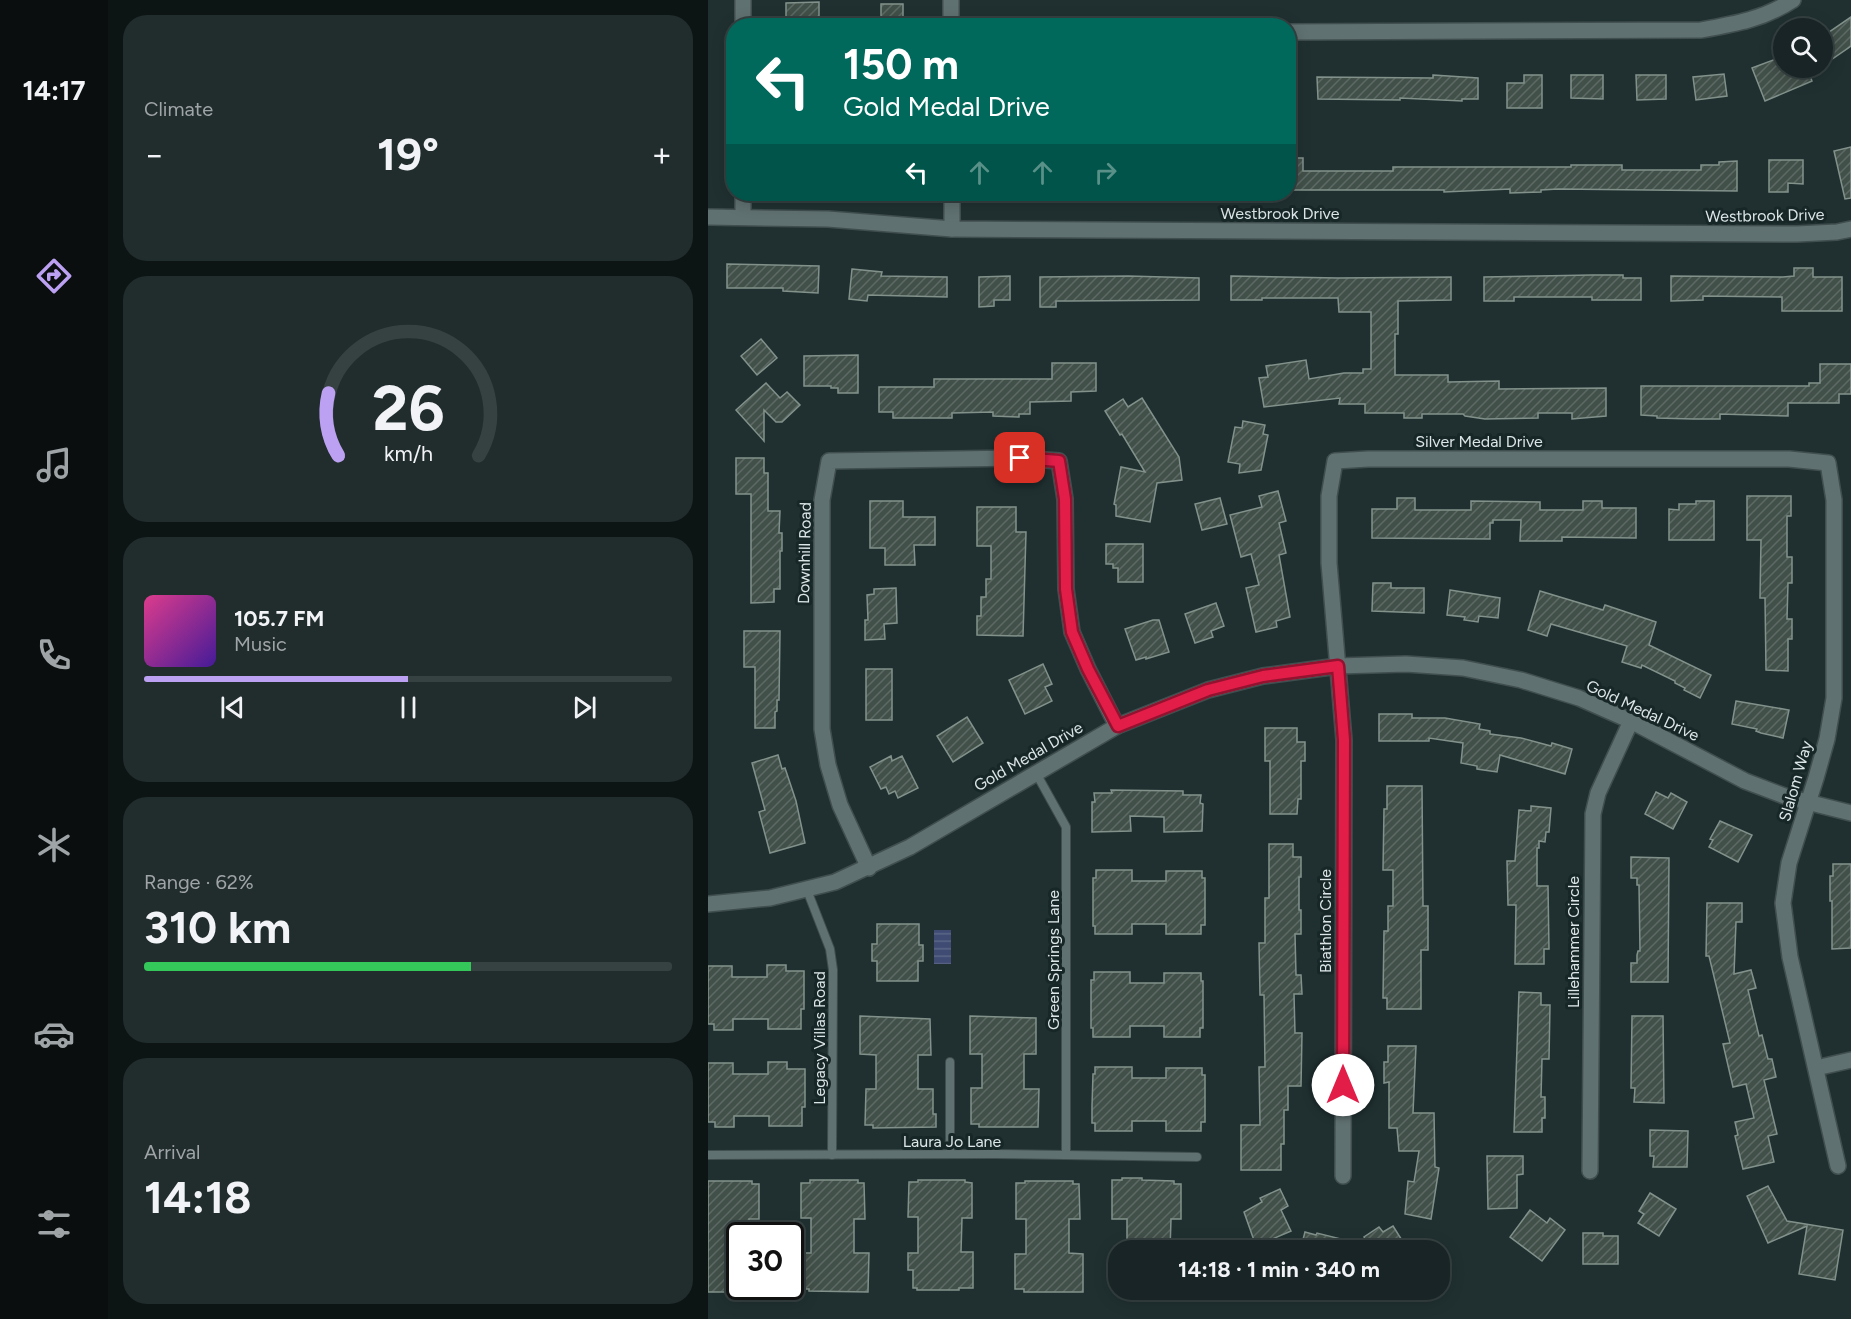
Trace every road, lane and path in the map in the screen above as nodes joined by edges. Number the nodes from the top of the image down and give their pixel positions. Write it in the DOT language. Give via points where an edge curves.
graph roads {
  1 [pos="743,0"];
  2 [pos="951,0"];
  3 [pos="1793,0"];
  4 [pos="743,18"];
  5 [pos="951,18"];
  6 [pos="1296,32"];
  7 [pos="743,201"];
  8 [pos="952,201"];
  9 [pos="743,216"];
  10 [pos="708,217"];
  11 [pos="952,229"];
  12 [pos="1851,229"];
  13 [pos="1828,464"];
  14 [pos="1338,666"];
  15 [pos="1631,720"];
  16 [pos="1118,726"];
  17 [pos="1036,773"];
  18 [pos="1809,803"];
  19 [pos="1851,813"];
  20 [pos="869,868"];
  21 [pos="807,890"];
  22 [pos="708,904"];
  23 [pos="1851,1060"];
  24 [pos="950,1062"];
  25 [pos="1816,1068"];
  26 [pos="950,1154"];
  27 [pos="708,1155"];
  28 [pos="832,1155"];
  29 [pos="1066,1155"];
  30 [pos="1197,1157"];
  31 [pos="1838,1166"];
  32 [pos="1590,1171"];
  33 [pos="1343,1176"];
  1 -- 4 [label="street"];
  2 -- 5 [label="street"];
  3 -- 6 [label="street" via="1775,12 1701,30"];
  7 -- 9 [label="street"];
  8 -- 11 [label="street"];
  9 -- 10 [label="street, Westbrook Drive"];
  9 -- 11 [label="street, Westbrook Drive"];
  11 -- 12 [label="street, Westbrook Drive" via="1797,234"];
  13 -- 14 [label="street, Silver Medal Drive" via="1789,459 1335,461 1329,496 1329,563"];
  13 -- 18 [label="street, Slalom Way" via="1834,500 1834,698"];
  14 -- 15 [label="street, Gold Medal Drive" via="1406,664 1472,670 1579,698"];
  14 -- 16 [label="street, Gold Medal Drive" via="1263,676 1208,690"];
  14 -- 33 [label="street, Biathlon Circle" via="1344,740"];
  15 -- 18 [label="street, Gold Medal Drive" via="1745,781"];
  15 -- 32 [label="street, Lillehammer Circle" via="1598,793 1593,814"];
  16 -- 17 [label="street, Gold Medal Drive"];
  16 -- 20 [label="street, Downhill Road" via="1072,632 1066,589 1065,499 1059,461 829,461 822,500 822,729 840,806"];
  17 -- 20 [label="street, Gold Medal Drive"];
  17 -- 29 [label="lane, Green Springs Lane" via="1066,827"];
  18 -- 19 [label="street, Gold Medal Drive"];
  18 -- 25 [label="street, Slalom Way" via="1789,863 1783,903"];
  20 -- 21 [label="street, Gold Medal Drive"];
  21 -- 22 [label="street, Gold Medal Drive"];
  21 -- 28 [label="lane, Legacy Villas Road" via="834,970"];
  23 -- 25 [label="street"];
  24 -- 26 [label="lane"];
  25 -- 31 [label="street, Slalom Way"];
  26 -- 28 [label="lane, Laura Jo Lane"];
  26 -- 29 [label="lane, Laura Jo Lane"];
  27 -- 28 [label="lane, Laura Jo Lane"];
  29 -- 30 [label="lane, Laura Jo Lane"];
}
